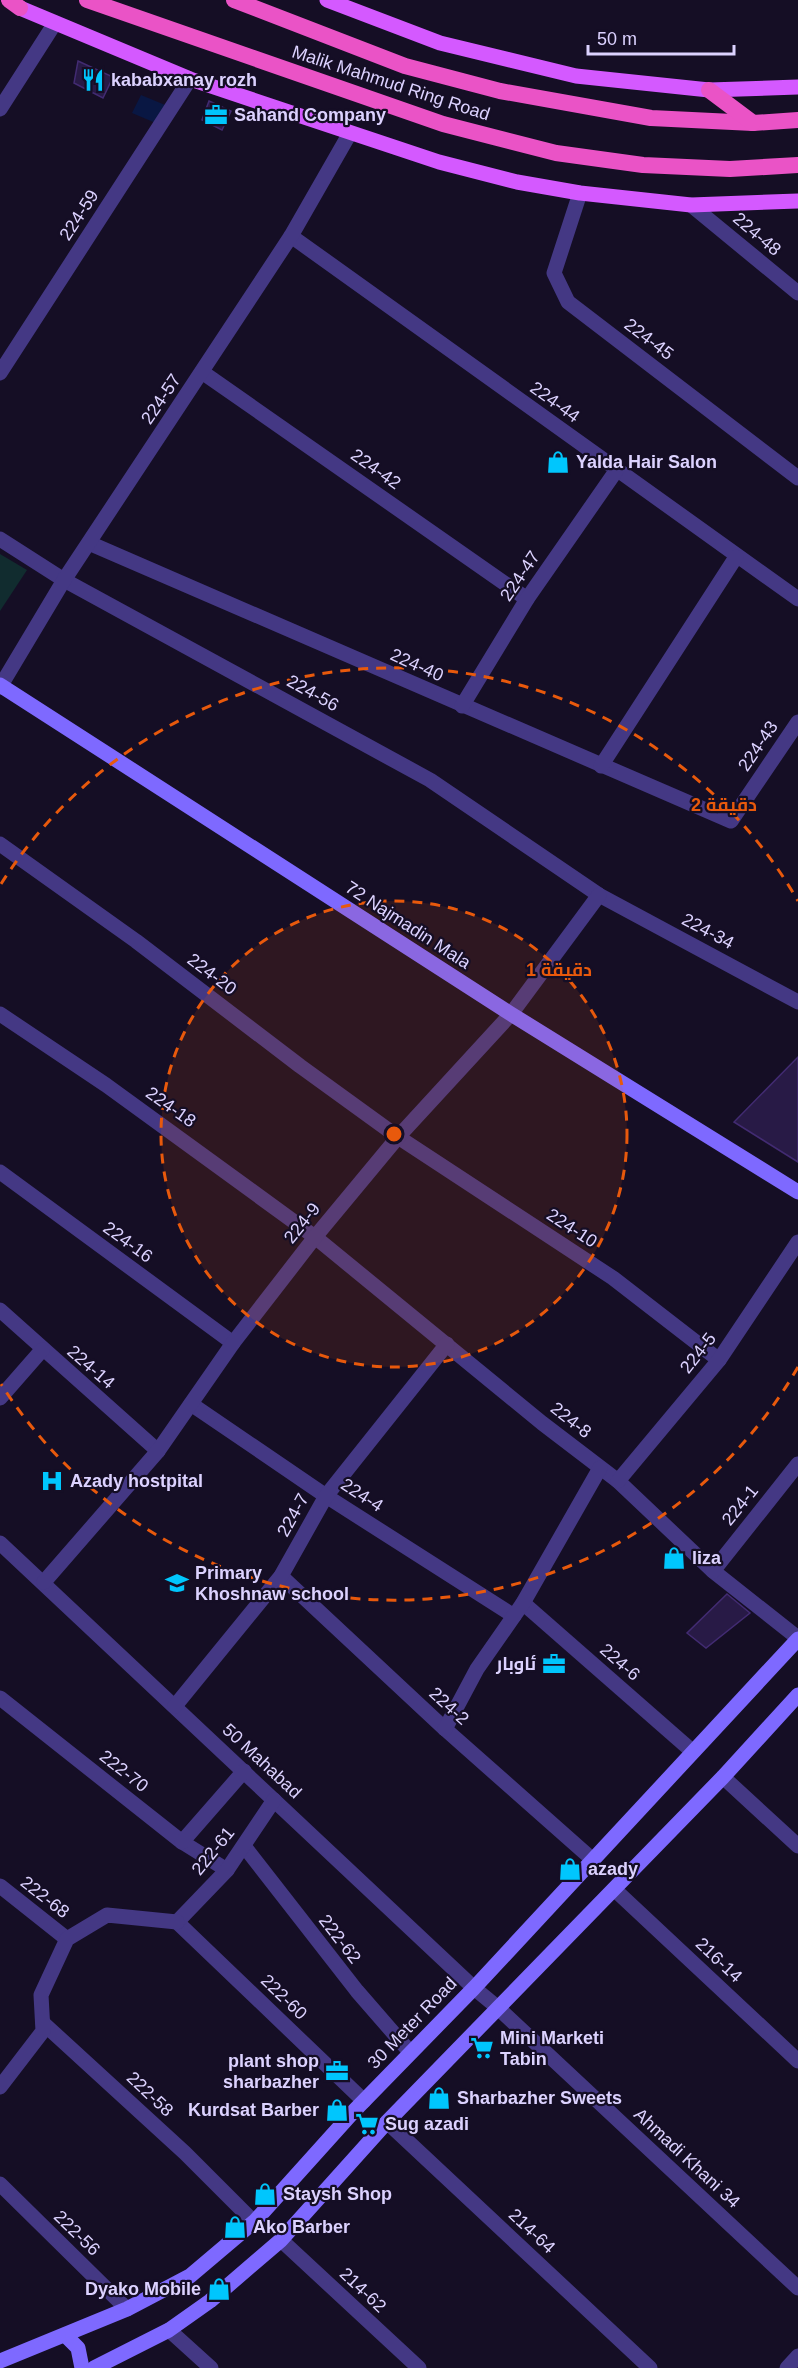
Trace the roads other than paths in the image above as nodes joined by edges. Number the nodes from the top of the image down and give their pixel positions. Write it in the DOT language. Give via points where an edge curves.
graph roads {
  1 [pos="87,0"];
  2 [pos="234,0"];
  3 [pos="327,0"];
  4 [pos="0,2"];
  5 [pos="14,4"];
  6 [pos="55,23"];
  7 [pos="190,79"];
  8 [pos="798,87"];
  9 [pos="709,90"];
  10 [pos="0,109"];
  11 [pos="798,120"];
  12 [pos="753,123"];
  13 [pos="350,133"];
  14 [pos="798,165"];
  15 [pos="580,193"];
  16 [pos="798,201"];
  17 [pos="691,205"];
  18 [pos="291,236"];
  19 [pos="798,293"];
  20 [pos="202,372"];
  21 [pos="0,373"];
  22 [pos="616,471"];
  23 [pos="798,478"];
  24 [pos="0,539"];
  25 [pos="89,543"];
  26 [pos="736,557"];
  27 [pos="64,580"];
  28 [pos="527,599"];
  29 [pos="798,599"];
  30 [pos="0,686"];
  31 [pos="462,706"];
  32 [pos="798,722"];
  33 [pos="601,766"];
  34 [pos="731,821"];
  35 [pos="0,844"];
  36 [pos="598,895"];
  37 [pos="798,1002"];
  38 [pos="0,1014"];
  39 [pos="510,1014"];
  40 [pos="398,1137"];
  41 [pos="0,1172"];
  42 [pos="798,1192"];
  43 [pos="315,1237"];
  44 [pos="798,1242"];
  45 [pos="0,1310"];
  46 [pos="233,1343"];
  47 [pos="447,1344"];
  48 [pos="42,1350"];
  49 [pos="719,1360"];
  50 [pos="0,1398"];
  51 [pos="190,1404"];
  52 [pos="158,1451"];
  53 [pos="798,1464"];
  54 [pos="600,1468"];
  55 [pos="618,1481"];
  56 [pos="326,1496"];
  57 [pos="0,1543"];
  58 [pos="712,1571"];
  59 [pos="281,1576"];
  60 [pos="44,1582"];
  61 [pos="522,1603"];
  62 [pos="514,1616"];
  63 [pos="798,1639"];
  64 [pos="798,1695"];
  65 [pos="0,1698"];
  66 [pos="175,1706"];
  67 [pos="445,1729"];
  68 [pos="693,1751"];
  69 [pos="244,1771"];
  70 [pos="723,1777"];
  71 [pos="274,1800"];
  72 [pos="182,1842"];
  73 [pos="244,1846"];
  74 [pos="798,1846"];
  75 [pos="593,1860"];
  76 [pos="227,1870"];
  77 [pos="0,1886"];
  78 [pos="614,1889"];
  79 [pos="177,1922"];
  80 [pos="67,1939"];
  81 [pos="474,1988"];
  82 [pos="497,2007"];
  83 [pos="43,2023"];
  84 [pos="410,2052"];
  85 [pos="798,2061"];
  86 [pos="3,2078"];
  87 [pos="364,2101"];
  88 [pos="387,2122"];
  89 [pos="0,2184"];
  90 [pos="254,2222"];
  91 [pos="281,2240"];
  92 [pos="798,2288"];
  93 [pos="127,2309"];
  94 [pos="169,2330"];
  95 [pos="65,2335"];
  96 [pos="798,2356"];
  97 [pos="0,2361"];
  98 [pos="82,2368"];
  99 [pos="94,2368"];
  100 [pos="211,2368"];
  101 [pos="418,2368"];
  102 [pos="650,2368"];
  103 [pos="787,2368"];
  1 -- 14 [label="highway, Malik Mahmud Ring Road" via="443,124 556,153 654,166 730,169"];
  2 -- 12 [label="highway, Malik Mahmud Ring Road" via="405,66 500,91 651,118"];
  3 -- 9 [label="main road" via="440,43 576,76"];
  4 -- 5 [label="main road"];
  5 -- 6 [label="main road"];
  6 -- 7 [label="main road"];
  6 -- 10 [label="street"];
  7 -- 13 [label="main road"];
  7 -- 21 [label="street, 224-59"];
  8 -- 9 [label="main road"];
  9 -- 12 [label="highway"];
  11 -- 12 [label="highway, Malik Mahmud Ring Road"];
  13 -- 15 [label="main road" via="439,162"];
  13 -- 18 [label="street, 224-57"];
  15 -- 17 [label="main road"];
  15 -- 23 [label="street, 224-45" via="554,273 568,302"];
  16 -- 17 [label="main road"];
  17 -- 19 [label="street, 224-48"];
  18 -- 20 [label="street, 224-57"];
  18 -- 22 [label="street, 224-44"];
  20 -- 25 [label="street, 224-57"];
  20 -- 28 [label="street, 224-42"];
  22 -- 26 [label="street, 224-44"];
  22 -- 28 [label="street, 224-47"];
  24 -- 27 [label="street, 224-56"];
  25 -- 27 [label="street, 224-57"];
  25 -- 31 [label="street, 224-40"];
  26 -- 29 [label="street, 224-44"];
  26 -- 33 [label="street"];
  27 -- 30 [label="street, 224-57"];
  27 -- 36 [label="street, 224-56" via="430,780"];
  28 -- 31 [label="street, 224-47"];
  30 -- 39 [label="main road, 72 Najmadin Mala"];
  31 -- 33 [label="street, 224-40"];
  32 -- 34 [label="street, 224-43"];
  33 -- 34 [label="street, 224-40"];
  35 -- 40 [label="street, 224-20"];
  36 -- 37 [label="street, 224-34"];
  36 -- 39 [label="street, 224-9"];
  38 -- 43 [label="street, 224-18"];
  39 -- 40 [label="street, 224-9"];
  39 -- 42 [label="main road, 72 Najmadin Mala"];
  40 -- 43 [label="street, 224-9"];
  40 -- 49 [label="street, 224-10" via="613,1278"];
  41 -- 46 [label="street, 224-16"];
  43 -- 46 [label="street, 224-9"];
  43 -- 47 [label="street, 224-8"];
  44 -- 49 [label="street, 224-5"];
  45 -- 48 [label="street, 224-14"];
  46 -- 51 [label="street, 224-9"];
  47 -- 54 [label="street, 224-8"];
  47 -- 56 [label="street, 224-7"];
  48 -- 50 [label="street"];
  48 -- 52 [label="street, 224-14"];
  49 -- 55 [label="street, 224-5"];
  51 -- 52 [label="street, 224-9"];
  51 -- 56 [label="street, 224-4"];
  52 -- 60 [label="street, 224-9"];
  53 -- 58 [label="street, 224-1"];
  54 -- 55 [label="street, 224-8"];
  54 -- 61 [label="street"];
  55 -- 58 [label="street, 224-8"];
  56 -- 59 [label="street, 224-7"];
  56 -- 62 [label="street, 224-4"];
  57 -- 60 [label="street, 50 Mahabad"];
  58 -- 63 [label="street, 224-8"];
  59 -- 66 [label="street, 224-7"];
  59 -- 67 [label="street, 224-2"];
  60 -- 66 [label="street, 50 Mahabad"];
  61 -- 62 [label="street"];
  61 -- 68 [label="street, 224-6"];
  62 -- 67 [label="street" via="477,1669"];
  63 -- 68 [label="main road, 30 Meter Road"];
  64 -- 70 [label="main road"];
  65 -- 72 [label="street, 222-70"];
  66 -- 69 [label="street, 50 Mahabad"];
  67 -- 75 [label="street, 224-2"];
  68 -- 75 [label="main road, 30 Meter Road"];
  69 -- 71 [label="street, 50 Mahabad"];
  69 -- 72 [label="street"];
  70 -- 74 [label="street"];
  70 -- 78 [label="main road"];
  71 -- 73 [label="street, 222-61"];
  71 -- 81 [label="street, 50 Mahabad"];
  72 -- 76 [label="street, 222-70"];
  73 -- 76 [label="street, 222-61"];
  73 -- 84 [label="street, 222-62"];
  75 -- 81 [label="main road, 30 Meter Road"];
  76 -- 79 [label="street, 222-61"];
  77 -- 80 [label="street, 222-68"];
  78 -- 82 [label="main road"];
  78 -- 85 [label="street, 216-14"];
  79 -- 80 [label="street" via="107,1915"];
  79 -- 87 [label="street, 222-60"];
  80 -- 83 [label="street" via="41,1995"];
  81 -- 82 [label="street, 50 Mahabad"];
  81 -- 84 [label="main road, 30 Meter Road"];
  82 -- 88 [label="main road"];
  82 -- 92 [label="street, Ahmadi Khani 34"];
  83 -- 86 [label="street" via="43,2031"];
  83 -- 90 [label="street, 222-58"];
  84 -- 87 [label="main road, 30 Meter Road"];
  87 -- 90 [label="main road, 30 Meter Road"];
  88 -- 91 [label="main road"];
  88 -- 102 [label="street, 214-64"];
  89 -- 93 [label="street, 222-56"];
  90 -- 93 [label="main road, 30 Meter Road" via="190,2276"];
  91 -- 94 [label="main road" via="210,2301"];
  91 -- 101 [label="street, 214-62"];
  93 -- 95 [label="main road, 30 Meter Road"];
  94 -- 99 [label="main road"];
  94 -- 100 [label="street"];
  95 -- 97 [label="main road, 30 Meter Road"];
  95 -- 98 [label="main road" via="78,2348"];
  96 -- 103 [label="street"];
}
